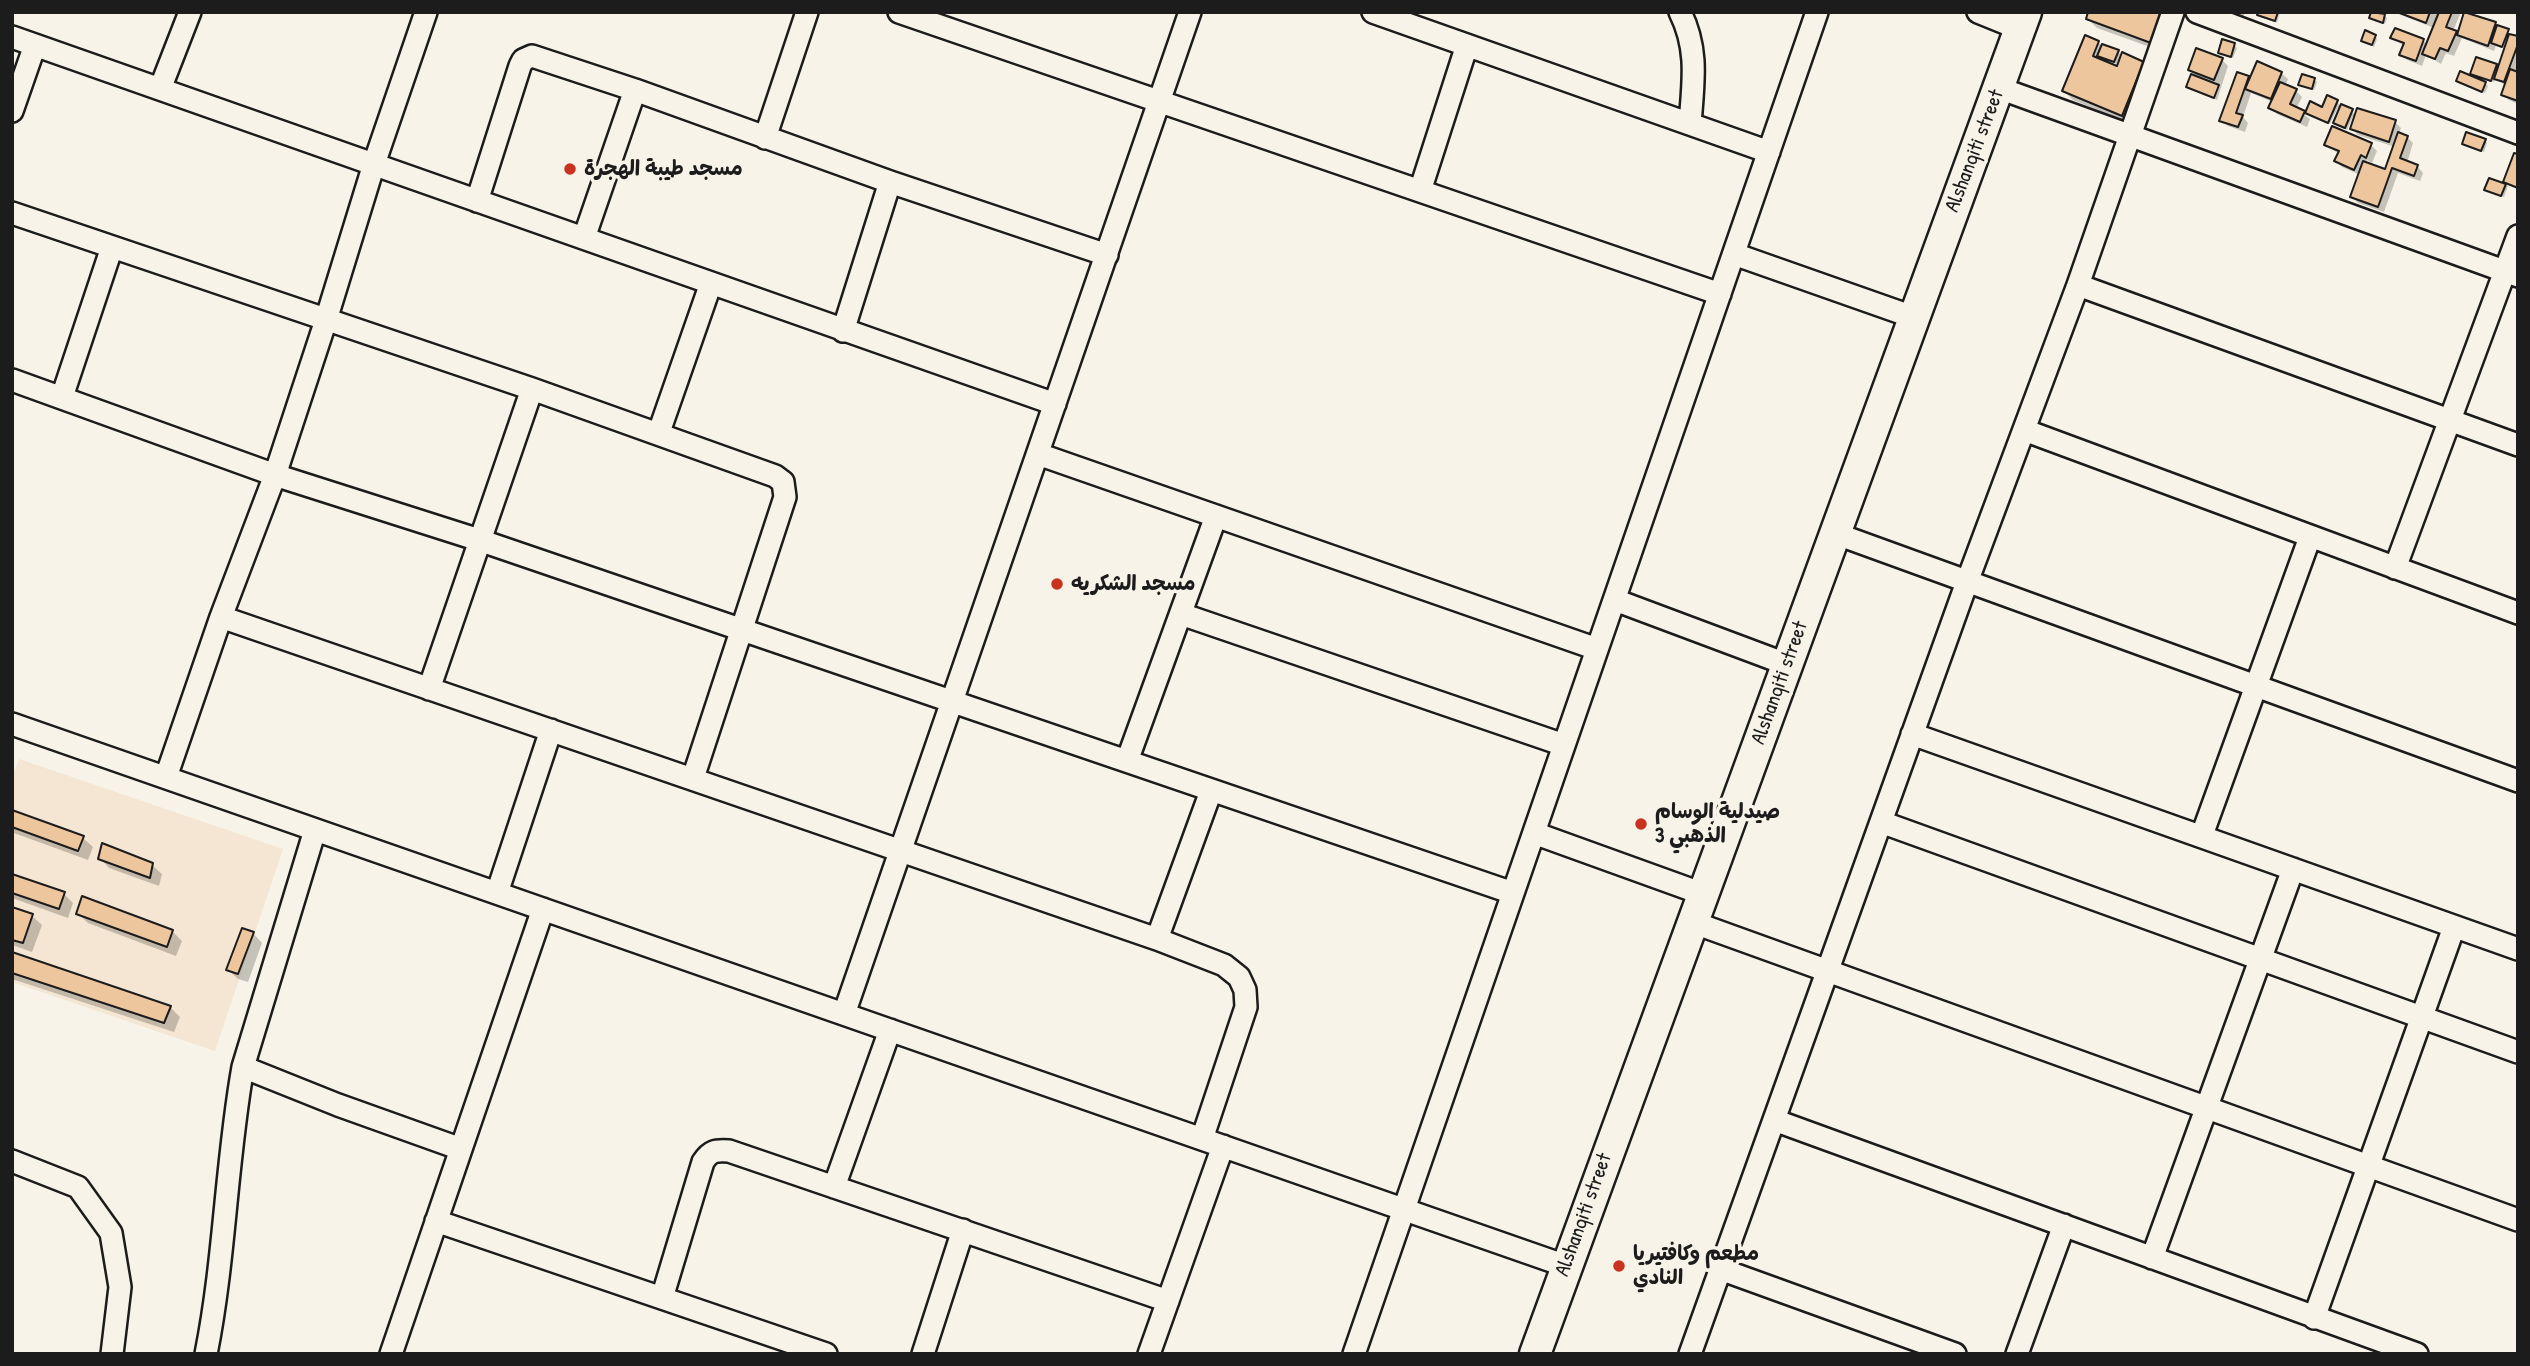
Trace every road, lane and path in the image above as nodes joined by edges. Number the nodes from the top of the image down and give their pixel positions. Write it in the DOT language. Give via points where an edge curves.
graph roads {
  1 [pos="190,12"];
  2 [pos="426,12"];
  3 [pos="807,12"];
  4 [pos="899,12"];
  5 [pos="1190,12"];
  6 [pos="1373,12"];
  7 [pos="1680,12"];
  8 [pos="1817,12"];
  9 [pos="1978,12"];
  10 [pos="2173,12"];
  11 [pos="2197,12"];
  12 [pos="934,18"];
  13 [pos="2023,20"];
  14 [pos="12,37"];
  15 [pos="35,45"];
  16 [pos="1467,45"];
  17 [pos="160,89"];
  18 [pos="1999,89"];
  19 [pos="635,90"];
  20 [pos="1160,102"];
  21 [pos="12,111"];
  22 [pos="1690,124"];
  23 [pos="2518,133"];
  24 [pos="2131,136"];
  25 [pos="765,138"];
  26 [pos="1769,152"];
  27 [pos="374,164"];
  28 [pos="890,182"];
  29 [pos="1420,191"];
  30 [pos="477,201"];
  31 [pos="12,213"];
  32 [pos="2518,236"];
  33 [pos="584,238"];
  34 [pos="112,247"];
  35 [pos="1734,254"];
  36 [pos="1107,255"];
  37 [pos="2511,273"];
  38 [pos="711,284"];
  39 [pos="2078,285"];
  40 [pos="1720,294"];
  41 [pos="1913,317"];
  42 [pos="326,320"];
  43 [pos="842,331"];
  44 [pos="12,380"];
  45 [pos="532,388"];
  46 [pos="62,397"];
  47 [pos="1055,404"];
  48 [pos="2450,420"];
  49 [pos="2024,430"];
  50 [pos="659,432"];
  51 [pos="2518,445"];
  52 [pos="1038,454"];
  53 [pos="275,475"];
  54 [pos="1216,516"];
  55 [pos="1834,533"];
  56 [pos="2310,537"];
  57 [pos="480,540"];
  58 [pos="2395,568"];
  59 [pos="1967,582"];
  60 [pos="1615,600"];
  61 [pos="2518,613"];
  62 [pos="1181,614"];
  63 [pos="221,617"];
  64 [pos="741,629"];
  65 [pos="1597,649"];
  66 [pos="1786,664"];
  67 [pos="2256,687"];
  68 [pos="429,689"];
  69 [pos="952,701"];
  70 [pos="12,724"];
  71 [pos="551,730"];
  72 [pos="1912,734"];
  73 [pos="1564,746"];
  74 [pos="1127,761"];
  75 [pos="166,778"];
  76 [pos="692,778"];
  77 [pos="2518,781"];
  78 [pos="1211,792"];
  79 [pos="1881,822"];
  80 [pos="315,830"];
  81 [pos="1534,833"];
  82 [pos="2202,835"];
  83 [pos="901,849"];
  84 [pos="2293,869"];
  85 [pos="497,893"];
  86 [pos="1513,893"];
  87 [pos="1703,894"];
  88 [pos="543,909"];
  89 [pos="1692,922"];
  90 [pos="2454,927"];
  91 [pos="1157,939"];
  92 [pos="2518,949"];
  93 [pos="2260,959"];
  94 [pos="1827,970"];
  95 [pos="844,1014"];
  96 [pos="2421,1018"];
  97 [pos="890,1030"];
  98 [pos="2518,1052"];
  99 [pos="243,1067"];
  100 [pos="2207,1108"];
  101 [pos="1774,1120"];
  102 [pos="1202,1139"];
  103 [pos="1223,1146"];
  104 [pos="461,1149"];
  105 [pos="12,1161"];
  106 [pos="2367,1167"];
  107 [pos="834,1186"];
  108 [pos="1404,1209"];
  109 [pos="2518,1220"];
  110 [pos="436,1221"];
  111 [pos="2064,1225"];
  112 [pos="963,1230"];
  113 [pos="2152,1258"];
  114 [pos="1566,1266"];
  115 [pos="1720,1269"];
  116 [pos="662,1298"];
  117 [pos="1168,1301"];
  118 [pos="2314,1318"];
  119 [pos="774,1346"];
  120 [pos="2395,1350"];
  121 [pos="112,1354"];
  122 [pos="206,1354"];
  123 [pos="391,1354"];
  124 [pos="826,1354"];
  125 [pos="923,1354"];
  126 [pos="1149,1354"];
  127 [pos="1354,1354"];
  128 [pos="1535,1354"];
  129 [pos="1690,1354"];
  130 [pos="1955,1354"];
  131 [pos="2017,1354"];
  132 [pos="2417,1354"];
  1 -- 17 [label="street"];
  2 -- 27 [label="street"];
  3 -- 25 [label="street"];
  4 -- 12 [label="street"];
  5 -- 20 [label="street"];
  6 -- 16 [label="street"];
  7 -- 22 [label="street" via="1689,31 1695,66"];
  8 -- 26 [label="street"];
  9 -- 13 [label="street"];
  10 -- 24 [label="street"];
  11 -- 23 [label="street"];
  12 -- 20 [label="street"];
  13 -- 18 [label="street, Alshanqiti street"];
  14 -- 15 [label="street"];
  15 -- 17 [label="street"];
  15 -- 21 [label="street"];
  16 -- 22 [label="street"];
  16 -- 29 [label="street"];
  17 -- 27 [label="street"];
  18 -- 24 [label="street"];
  18 -- 41 [label="street, Alshanqiti street"];
  19 -- 25 [label="street"];
  19 -- 30 [label="street" via="532,56 523,60"];
  19 -- 33 [label="street"];
  20 -- 29 [label="street"];
  20 -- 36 [label="street"];
  22 -- 26 [label="street"];
  24 -- 37 [label="street"];
  24 -- 39 [label="street"];
  25 -- 28 [label="street"];
  26 -- 35 [label="street"];
  27 -- 30 [label="street"];
  27 -- 42 [label="street"];
  28 -- 36 [label="street"];
  28 -- 43 [label="street"];
  29 -- 40 [label="street"];
  30 -- 33 [label="street"];
  31 -- 34 [label="street"];
  32 -- 37 [label="street"];
  33 -- 38 [label="street"];
  34 -- 42 [label="street"];
  34 -- 46 [label="street"];
  35 -- 40 [label="street"];
  35 -- 41 [label="street"];
  36 -- 47 [label="street"];
  37 -- 48 [label="street"];
  38 -- 43 [label="street"];
  38 -- 50 [label="street"];
  39 -- 48 [label="street"];
  39 -- 49 [label="street"];
  40 -- 60 [label="street"];
  41 -- 55 [label="street, Alshanqiti street"];
  42 -- 45 [label="street"];
  42 -- 53 [label="street"];
  43 -- 47 [label="street"];
  44 -- 46 [label="street"];
  45 -- 50 [label="street"];
  45 -- 57 [label="street"];
  46 -- 53 [label="street"];
  47 -- 52 [label="street"];
  48 -- 51 [label="street"];
  48 -- 58 [label="street"];
  49 -- 56 [label="street"];
  49 -- 59 [label="street"];
  50 -- 64 [label="street" via="783,482 785,497"];
  52 -- 54 [label="street"];
  52 -- 69 [label="street"];
  53 -- 57 [label="street"];
  53 -- 63 [label="street"];
  54 -- 62 [label="street"];
  54 -- 65 [label="street"];
  55 -- 59 [label="street"];
  55 -- 66 [label="street, Alshanqiti street"];
  56 -- 58 [label="street"];
  56 -- 67 [label="street"];
  57 -- 64 [label="street"];
  57 -- 68 [label="street"];
  58 -- 61 [label="street"];
  59 -- 67 [label="street"];
  59 -- 72 [label="street"];
  60 -- 65 [label="street"];
  60 -- 66 [label="street"];
  62 -- 73 [label="street"];
  62 -- 74 [label="street"];
  63 -- 68 [label="street"];
  63 -- 75 [label="street"];
  64 -- 69 [label="street"];
  64 -- 76 [label="street"];
  65 -- 73 [label="street"];
  66 -- 87 [label="street, Alshanqiti street"];
  67 -- 77 [label="street"];
  67 -- 82 [label="street"];
  68 -- 71 [label="street"];
  69 -- 74 [label="street"];
  69 -- 83 [label="street"];
  70 -- 75 [label="street"];
  71 -- 76 [label="street"];
  71 -- 85 [label="street"];
  72 -- 79 [label="street"];
  72 -- 82 [label="street"];
  73 -- 81 [label="street"];
  74 -- 78 [label="street"];
  75 -- 80 [label="street"];
  76 -- 83 [label="street"];
  78 -- 86 [label="street"];
  78 -- 91 [label="street"];
  79 -- 93 [label="street"];
  79 -- 94 [label="street"];
  80 -- 85 [label="street"];
  80 -- 99 [label="street"];
  81 -- 86 [label="street"];
  81 -- 87 [label="street"];
  82 -- 84 [label="street"];
  83 -- 91 [label="street"];
  83 -- 95 [label="street"];
  84 -- 90 [label="street"];
  84 -- 93 [label="street"];
  85 -- 88 [label="street"];
  86 -- 108 [label="street"];
  87 -- 89 [label="street, Alshanqiti street"];
  88 -- 95 [label="street"];
  88 -- 104 [label="street"];
  89 -- 94 [label="street"];
  89 -- 114 [label="street, Alshanqiti street"];
  90 -- 92 [label="street"];
  90 -- 96 [label="street"];
  91 -- 102 [label="street" via="1224,965 1239,977 1245,990 1246,1007"];
  93 -- 96 [label="street"];
  93 -- 100 [label="street"];
  94 -- 100 [label="street"];
  94 -- 101 [label="street"];
  95 -- 97 [label="street"];
  96 -- 98 [label="street"];
  96 -- 106 [label="street"];
  97 -- 102 [label="street"];
  97 -- 107 [label="street"];
  99 -- 104 [label="street"];
  99 -- 122 [label="street"];
  100 -- 106 [label="street"];
  100 -- 113 [label="street"];
  101 -- 111 [label="street"];
  101 -- 115 [label="street"];
  102 -- 103 [label="street"];
  103 -- 108 [label="street"];
  103 -- 117 [label="street"];
  104 -- 110 [label="street"];
  105 -- 121 [label="street" via="78,1187 111,1233 120,1287"];
  106 -- 109 [label="street"];
  106 -- 118 [label="street"];
  107 -- 112 [label="street"];
  107 -- 116 [label="street" via="729,1151 709,1153"];
  108 -- 114 [label="street"];
  108 -- 127 [label="street"];
  110 -- 116 [label="street"];
  110 -- 123 [label="street"];
  111 -- 113 [label="street"];
  111 -- 131 [label="street"];
  112 -- 117 [label="street"];
  112 -- 125 [label="street"];
  113 -- 118 [label="street"];
  114 -- 128 [label="street, Alshanqiti street"];
  115 -- 129 [label="street"];
  115 -- 130 [label="street"];
  116 -- 119 [label="street"];
  117 -- 126 [label="street"];
  118 -- 120 [label="street"];
  119 -- 124 [label="street"];
  120 -- 132 [label="street"];
}
